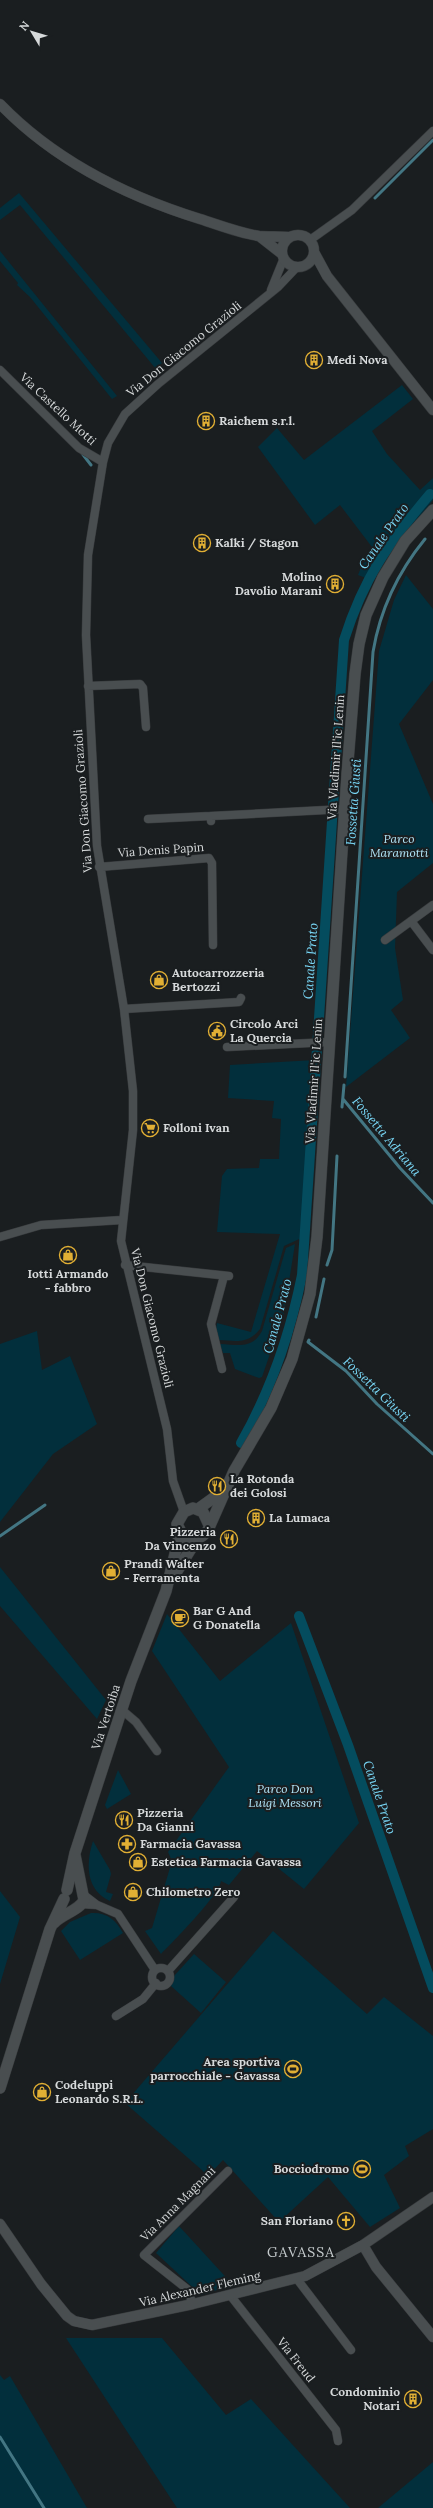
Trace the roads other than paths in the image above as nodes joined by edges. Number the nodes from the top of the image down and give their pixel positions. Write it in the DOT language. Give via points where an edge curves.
graph roads {
  1 [pos="0,104"];
  2 [pos="433,132"];
  3 [pos="259,236"];
  4 [pos="289,237"];
  5 [pos="310,240"];
  6 [pos="314,252"];
  7 [pos="283,256"];
  8 [pos="300,266"];
  9 [pos="327,276"];
  10 [pos="269,294"];
  11 [pos="0,370"];
  12 [pos="433,410"];
  13 [pos="103,462"];
  14 [pos="433,510"];
  15 [pos="88,686"];
  16 [pos="146,727"];
  17 [pos="341,809"];
  18 [pos="148,820"];
  19 [pos="99,867"];
  20 [pos="433,905"];
  21 [pos="411,921"];
  22 [pos="385,940"];
  23 [pos="213,945"];
  24 [pos="433,950"];
  25 [pos="241,998"];
  26 [pos="124,1009"];
  27 [pos="325,1042"];
  28 [pos="227,1046"];
  29 [pos="122,1220"];
  30 [pos="0,1237"];
  31 [pos="125,1265"];
  32 [pos="222,1369"];
  33 [pos="226,1488"];
  34 [pos="198,1509"];
  35 [pos="184,1512"];
  36 [pos="209,1525"];
  37 [pos="180,1533"];
  38 [pos="197,1539"];
  39 [pos="166,1591"];
  40 [pos="122,1710"];
  41 [pos="157,1750"];
  42 [pos="75,1853"];
  43 [pos="65,1895"];
  44 [pos="234,1896"];
  45 [pos="81,1899"];
  46 [pos="50,1929"];
  47 [pos="155,1970"];
  48 [pos="168,1971"];
  49 [pos="156,1983"];
  50 [pos="116,2016"];
  51 [pos="0,2088"];
  52 [pos="228,2171"];
  53 [pos="433,2198"];
  54 [pos="0,2224"];
  55 [pos="362,2244"];
  56 [pos="297,2279"];
  57 [pos="230,2295"];
  58 [pos="193,2304"];
  59 [pos="433,2337"];
  60 [pos="351,2350"];
  61 [pos="338,2441"];
  1 -- 3 [label="street" via="46,144 77,165 126,192 177,212"];
  2 -- 5 [label="street" via="352,210"];
  3 -- 4 [label="street"];
  3 -- 7 [label="street"];
  4 -- 5 [label="street" via="300,234"];
  4 -- 7 [label="street" via="283,244"];
  5 -- 6 [label="street"];
  6 -- 8 [label="street" via="310,260"];
  6 -- 9 [label="street"];
  7 -- 8 [label="street" via="287,263"];
  7 -- 10 [label="street, Via Don Giacomo Grazioli"];
  8 -- 9 [label="street"];
  8 -- 10 [label="street, Via Don Giacomo Grazioli"];
  9 -- 12 [label="street"];
  10 -- 13 [label="street, Via Don Giacomo Grazioli" via="136,403 117,425 108,443"];
  11 -- 13 [label="street, Via Castello Motti" via="79,448"];
  13 -- 15 [label="street, Via Don Giacomo Grazioli" via="86,585"];
  14 -- 17 [label="main road, Via Vladimir Il'ic Lenin" via="415,529 394,559 374,596 364,622 355,674"];
  15 -- 16 [label="street" via="140,684 143,688"];
  15 -- 19 [label="street, Via Don Giacomo Grazioli"];
  17 -- 18 [label="street"];
  17 -- 27 [label="main road, Via Vladimir Il'ic Lenin"];
  19 -- 23 [label="street, Via Denis Papin" via="206,857 210,859"];
  19 -- 26 [label="street, Via Don Giacomo Grazioli"];
  20 -- 21 [label="street"];
  21 -- 22 [label="street"];
  21 -- 24 [label="street"];
  25 -- 26 [label="street" via="238,1002"];
  26 -- 29 [label="street, Via Don Giacomo Grazioli" via="133,1099 130,1167"];
  27 -- 28 [label="street, Via Vladimir Il'ic Lenin"];
  27 -- 33 [label="main road, Via Vladimir Il'ic Lenin" via="317,1237 310,1294 298,1341 278,1392"];
  29 -- 30 [label="street" via="41,1225"];
  29 -- 31 [label="street, Via Don Giacomo Grazioli" via="120,1241"];
  31 -- 32 [label="street" via="226,1276 211,1324"];
  31 -- 35 [label="street, Via Don Giacomo Grazioli" via="168,1429 173,1481"];
  33 -- 34 [label="main road, Via Vladimir Il'ic Lenin"];
  33 -- 36 [label="main road, Via Vladimir Il'ic Lenin"];
  34 -- 35 [label="main road, Via Vladimir Il'ic Lenin"];
  34 -- 36 [label="main road" via="206,1515"];
  35 -- 37 [label="main road" via="178,1519"];
  36 -- 38 [label="main road, Via Vladimir Il'ic Lenin" via="205,1534"];
  37 -- 38 [label="main road" via="187,1539"];
  37 -- 39 [label="main road"];
  38 -- 39 [label="main road, Via Vladimir Il'ic Lenin"];
  39 -- 40 [label="main road, Via Vertoiba"];
  40 -- 41 [label="street" via="136,1722"];
  40 -- 42 [label="main road, Via Vertoiba"];
  42 -- 43 [label="main road, Via Vertoiba"];
  42 -- 45 [label="main road"];
  43 -- 45 [label="main road" via="68,1906"];
  43 -- 45 [label="main road" via="75,1887"];
  43 -- 46 [label="main road, Via Vertoiba"];
  44 -- 48 [label="street"];
  45 -- 46 [label="main road"];
  45 -- 47 [label="street" via="118,1914"];
  46 -- 51 [label="main road"];
  47 -- 48 [label="street" via="164,1968"];
  47 -- 49 [label="street" via="153,1978"];
  48 -- 49 [label="street" via="169,1982 164,1985"];
  49 -- 50 [label="street" via="143,1999"];
  52 -- 58 [label="street, Via Anna Magnani" via="144,2255 187,2289"];
  53 -- 55 [label="street, Via Alexander Fleming"];
  54 -- 58 [label="street, Via Alexander Fleming" via="55,2302 74,2321 92,2325 105,2324"];
  55 -- 56 [label="street, Via Alexander Fleming"];
  55 -- 59 [label="street" via="376,2267"];
  56 -- 57 [label="street, Via Alexander Fleming"];
  56 -- 60 [label="street"];
  57 -- 58 [label="street, Via Alexander Fleming"];
  57 -- 61 [label="street, Via Freud" via="336,2430"];
}
